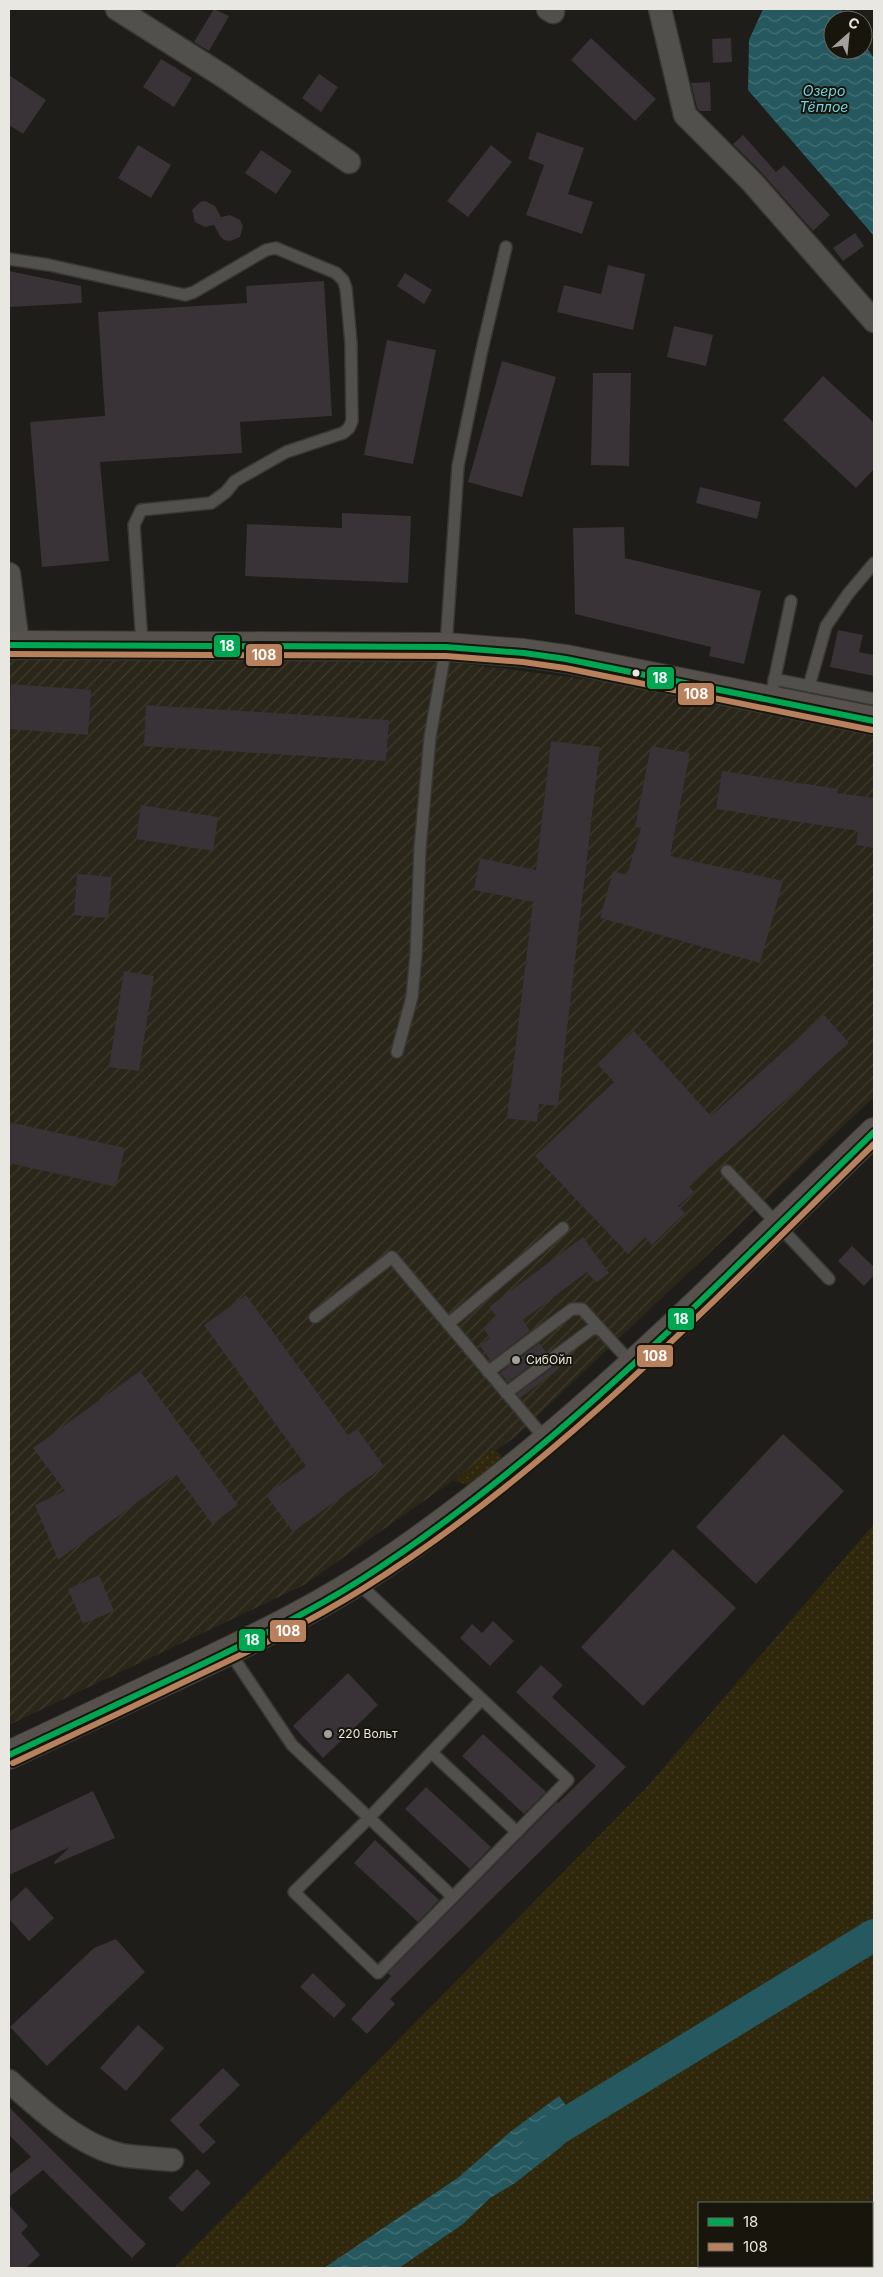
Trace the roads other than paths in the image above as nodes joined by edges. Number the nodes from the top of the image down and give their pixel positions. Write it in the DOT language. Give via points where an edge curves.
graph roads {
  1 [pos="117,9"];
  2 [pos="660,9"];
  3 [pos="349,162"];
  4 [pos="506,246"];
  5 [pos="9,259"];
  6 [pos="874,321"];
  7 [pos="874,563"];
  8 [pos="9,574"];
  9 [pos="791,600"];
  10 [pos="142,644"];
  11 [pos="13,645"];
  12 [pos="446,647"];
  13 [pos="809,686"];
  14 [pos="772,690"];
  15 [pos="874,698"];
  16 [pos="874,721"];
  17 [pos="397,1052"];
  18 [pos="874,1132"];
  19 [pos="727,1171"];
  20 [pos="778,1225"];
  21 [pos="563,1228"];
  22 [pos="829,1279"];
  23 [pos="314,1317"];
  24 [pos="448,1324"];
  25 [pos="601,1330"];
  26 [pos="633,1365"];
  27 [pos="488,1372"];
  28 [pos="506,1393"];
  29 [pos="547,1441"];
  30 [pos="356,1581"];
  31 [pos="229,1651"];
  32 [pos="482,1699"];
  33 [pos="432,1753"];
  34 [pos="9,1755"];
  35 [pos="369,1818"];
  36 [pos="516,1832"];
  37 [pos="453,1897"];
  38 [pos="9,2081"];
  39 [pos="172,2160"];
  1 -- 3 [label="street"];
  2 -- 6 [label="street" via="685,115 745,174"];
  4 -- 12 [label="lane" via="458,466"];
  5 -- 10 [label="lane" via="184,295 266,250 276,248 336,273 346,288 351,343 352,421 349,428 343,433 286,452 235,481 211,503 141,510 134,525"];
  7 -- 13 [label="lane" via="826,626"];
  8 -- 11 [label="street"];
  9 -- 14 [label="lane"];
  10 -- 11 [label="main road"];
  10 -- 12 [label="main road"];
  12 -- 14 [label="main road" via="524,653"];
  12 -- 17 [label="lane" via="430,737 412,997"];
  13 -- 14 [label="lane"];
  13 -- 15 [label="lane"];
  14 -- 16 [label="main road"];
  18 -- 20 [label="main road"];
  19 -- 20 [label="lane"];
  20 -- 22 [label="lane"];
  20 -- 26 [label="main road"];
  21 -- 24 [label="lane"];
  23 -- 24 [label="lane" via="392,1257"];
  24 -- 27 [label="lane"];
  25 -- 26 [label="lane"];
  25 -- 27 [label="lane" via="582,1309 572,1309"];
  25 -- 28 [label="lane" via="593,1328"];
  26 -- 29 [label="main road"];
  27 -- 28 [label="lane"];
  28 -- 29 [label="lane"];
  29 -- 30 [label="main road" via="477,1498 378,1569"];
  30 -- 31 [label="main road"];
  30 -- 32 [label="lane"];
  31 -- 34 [label="main road"];
  31 -- 35 [label="lane" via="292,1745"];
  32 -- 33 [label="lane"];
  32 -- 36 [label="lane" via="568,1780"];
  33 -- 35 [label="lane"];
  33 -- 36 [label="lane"];
  35 -- 37 [label="lane"];
  35 -- 37 [label="lane" via="294,1892 378,1974"];
  36 -- 37 [label="lane"];
  38 -- 39 [label="street" via="45,2114 92,2144 121,2154"];
}
